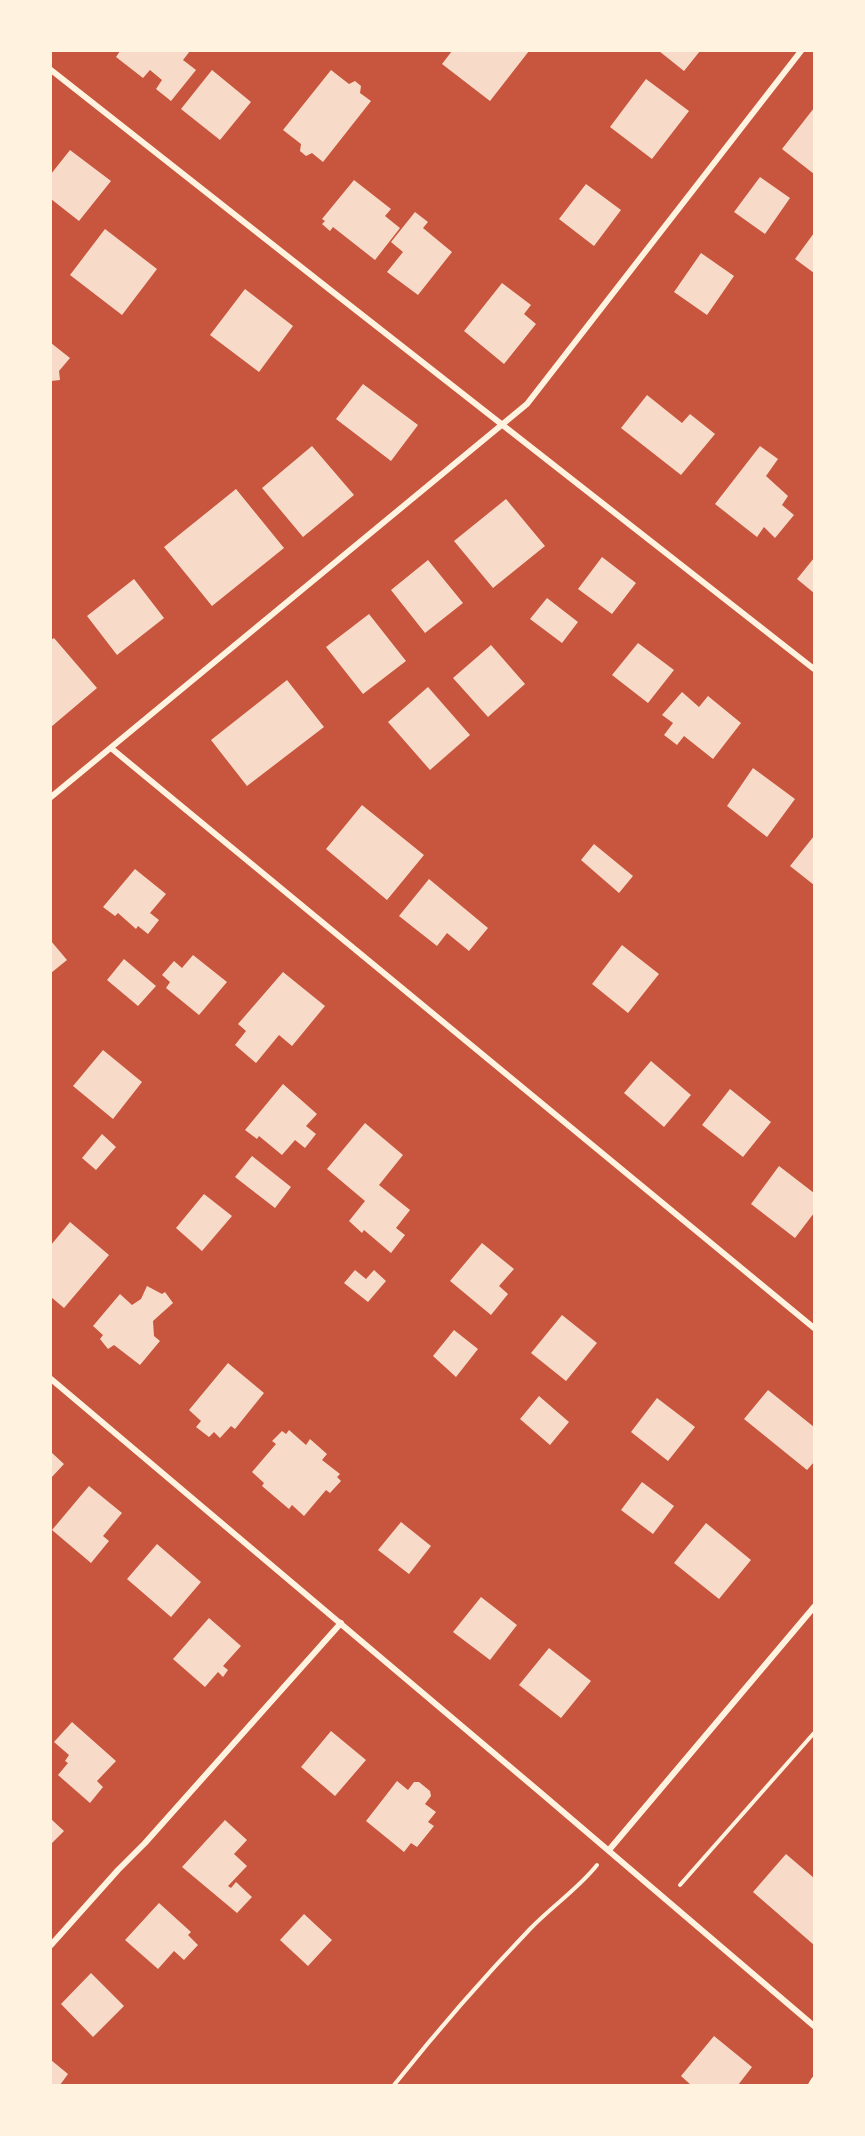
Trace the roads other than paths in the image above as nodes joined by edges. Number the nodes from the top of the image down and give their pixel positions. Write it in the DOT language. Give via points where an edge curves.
graph roads {
  1 [pos="801,51"];
  2 [pos="51,70"];
  3 [pos="502,426"];
  4 [pos="814,669"];
  5 [pos="111,748"];
  6 [pos="51,797"];
  7 [pos="814,1328"];
  8 [pos="51,1379"];
  9 [pos="814,1607"];
  10 [pos="341,1623"];
  11 [pos="609,1850"];
  12 [pos="51,1945"];
  13 [pos="814,2026"];
  14 [pos="814,2080"];
  15 [pos="811,2085"];
  1 -- 3 [label="street" via="527,404"];
  2 -- 3 [label="street"];
  3 -- 4 [label="street"];
  3 -- 5 [label="street"];
  5 -- 6 [label="street"];
  5 -- 7 [label="street"];
  8 -- 10 [label="street"];
  9 -- 11 [label="street"];
  10 -- 11 [label="street"];
  10 -- 12 [label="street"];
  11 -- 13 [label="street"];
  14 -- 15 [label="street"];
}
